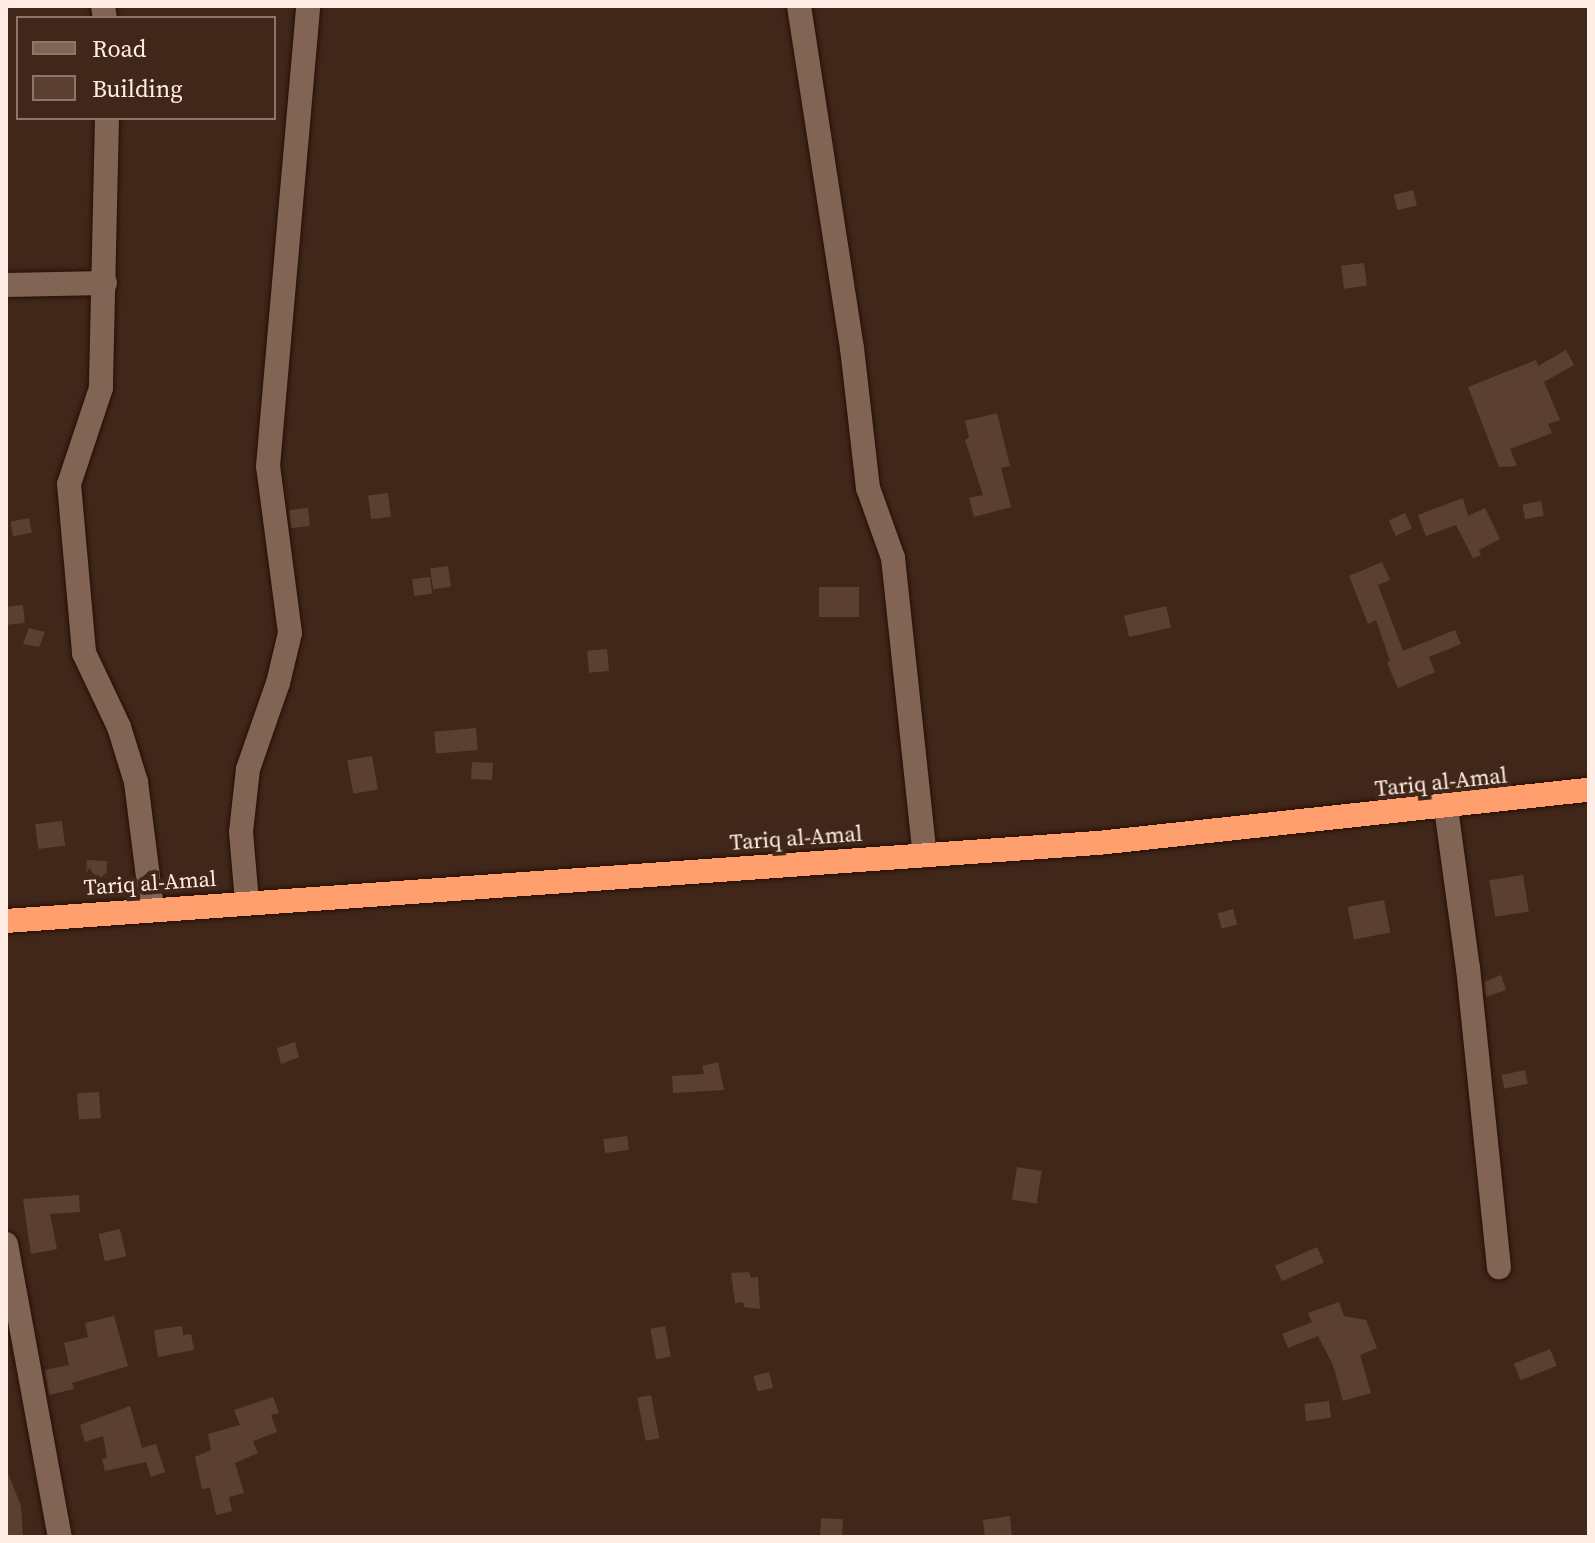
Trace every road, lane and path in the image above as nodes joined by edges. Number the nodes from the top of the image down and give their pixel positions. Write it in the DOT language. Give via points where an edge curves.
graph roads {
  1 [pos="308,6"];
  2 [pos="799,6"];
  3 [pos="107,120"];
  4 [pos="105,283"];
  5 [pos="6,285"];
  6 [pos="1589,790"];
  7 [pos="1446,808"];
  8 [pos="925,855"];
  9 [pos="247,902"];
  10 [pos="152,909"];
  11 [pos="6,921"];
  12 [pos="6,1244"];
  13 [pos="1499,1267"];
  14 [pos="60,1537"];
  1 -- 9 [label="street" via="268,466 290,633 248,769 241,832"];
  2 -- 8 [label="street" via="852,348 868,488 893,558"];
  3 -- 4 [label="street"];
  4 -- 5 [label="street"];
  4 -- 10 [label="street" via="101,388 69,484 84,653 119,727 136,782"];
  6 -- 7 [label="highway, Tariq al-Amal"];
  7 -- 8 [label="highway, Tariq al-Amal"];
  7 -- 13 [label="street"];
  8 -- 9 [label="highway, Tariq al-Amal"];
  9 -- 10 [label="highway, Tariq al-Amal"];
  10 -- 11 [label="highway, Tariq al-Amal"];
  12 -- 14 [label="street"];
}
